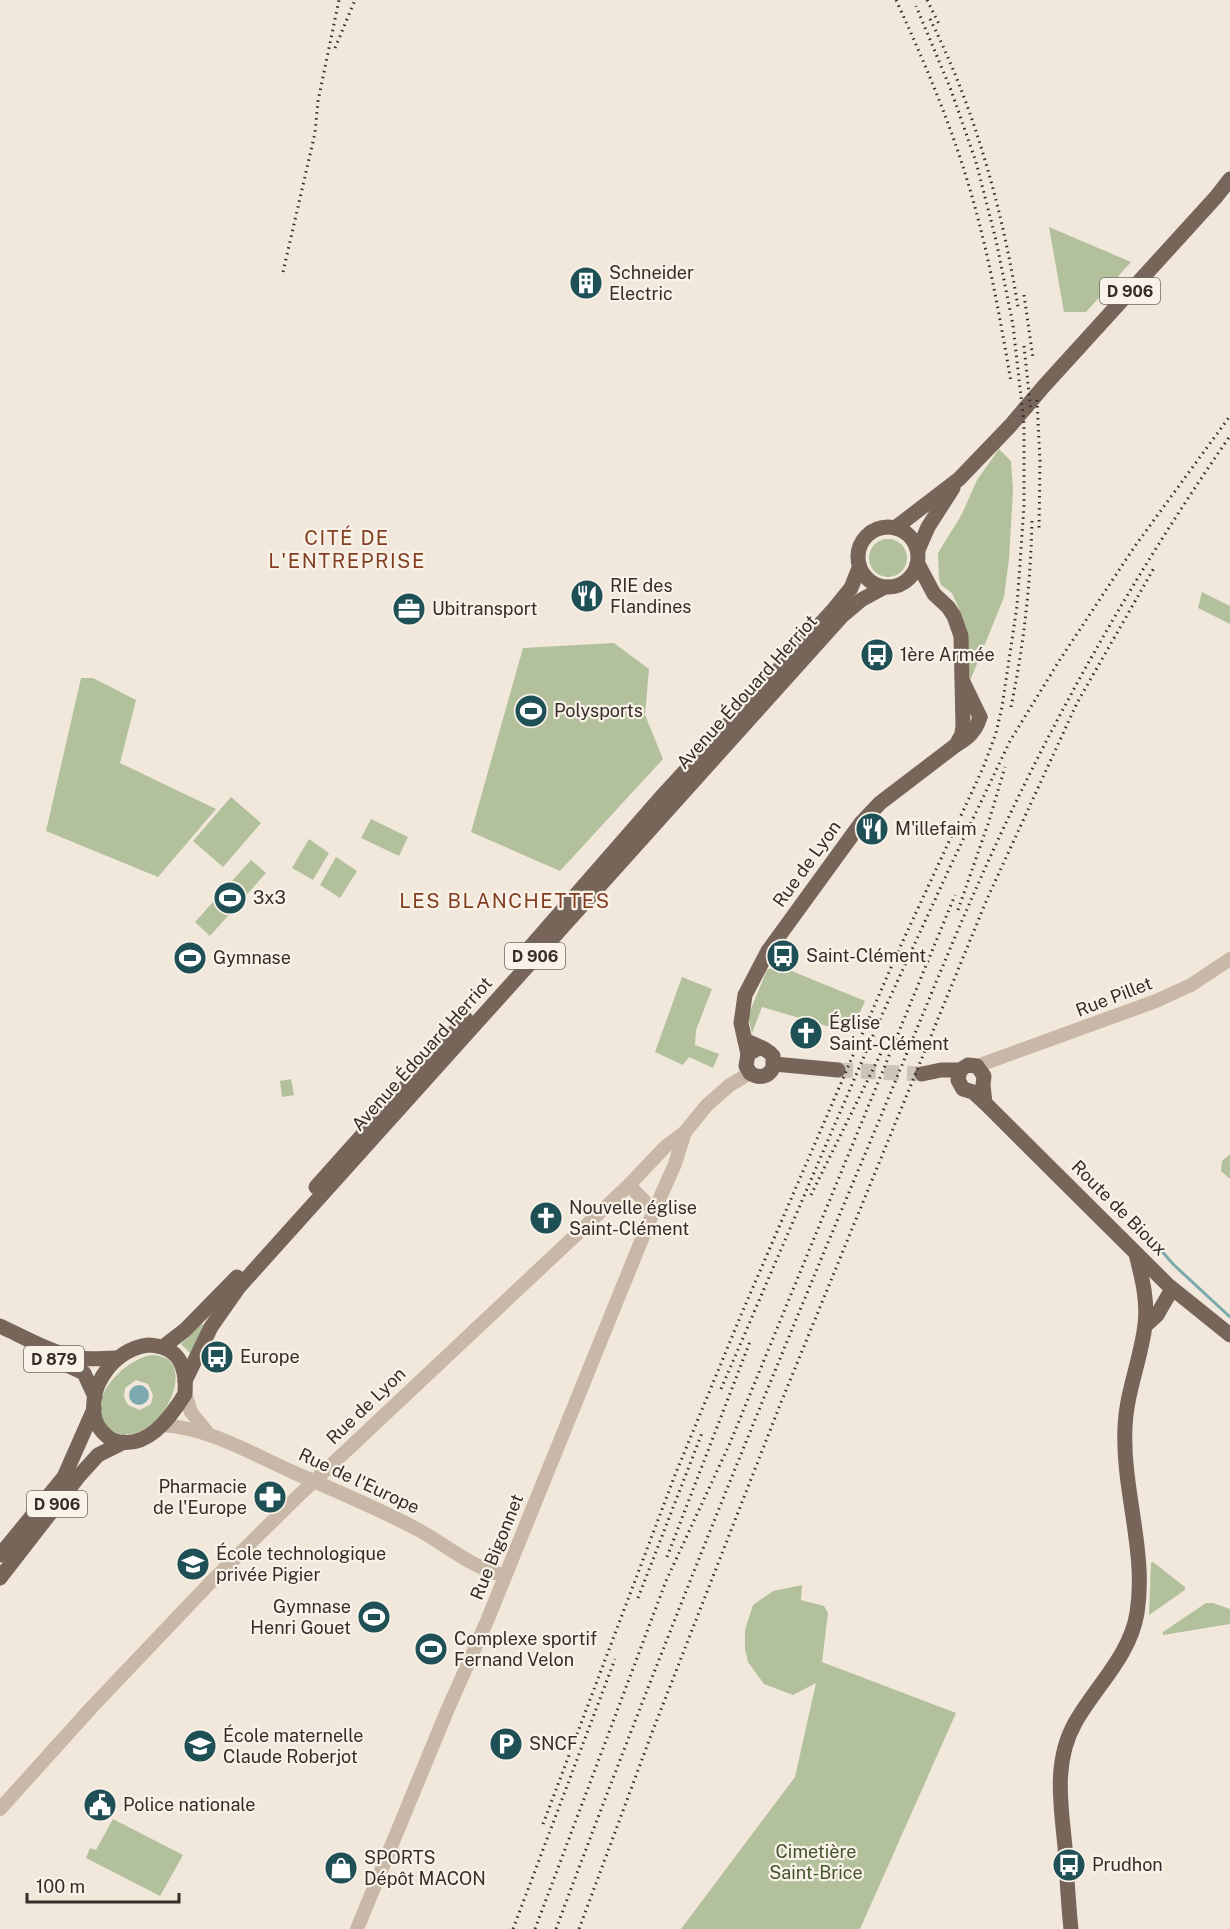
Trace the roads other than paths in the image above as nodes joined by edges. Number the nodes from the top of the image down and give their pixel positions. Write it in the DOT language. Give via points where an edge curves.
graph roads {
  1 [pos="1230,178"];
  2 [pos="1230,185"];
  3 [pos="1216,197"];
  4 [pos="959,479"];
  5 [pos="895,528"];
  6 [pos="918,557"];
  7 [pos="859,568"];
  8 [pos="902,585"];
  9 [pos="884,588"];
  10 [pos="934,594"];
  11 [pos="960,675"];
  12 [pos="962,709"];
  13 [pos="980,717"];
  14 [pos="956,745"];
  15 [pos="1230,959"];
  16 [pos="751,1047"];
  17 [pos="774,1064"];
  18 [pos="838,1070"];
  19 [pos="750,1072"];
  20 [pos="979,1080"];
  21 [pos="685,1132"];
  22 [pos="665,1147"];
  23 [pos="677,1159"];
  24 [pos="629,1185"];
  25 [pos="654,1210"];
  26 [pos="1136,1254"];
  27 [pos="1170,1287"];
  28 [pos="1146,1300"];
  29 [pos="1196,1308"];
  30 [pos="1158,1315"];
  31 [pos="0,1326"];
  32 [pos="1145,1326"];
  33 [pos="1230,1335"];
  34 [pos="0,1337"];
  35 [pos="164,1347"];
  36 [pos="116,1358"];
  37 [pos="185,1388"];
  38 [pos="95,1403"];
  39 [pos="162,1425"];
  40 [pos="207,1432"];
  41 [pos="124,1442"];
  42 [pos="315,1481"];
  43 [pos="0,1555"];
  44 [pos="498,1574"];
  45 [pos="0,1578"];
  46 [pos="0,1809"];
  47 [pos="357,1929"];
  48 [pos="1071,1929"];
  1 -- 3 [label="main road, D 906"];
  2 -- 3 [label="main road, D 906"];
  3 -- 4 [label="main road, D 906"];
  4 -- 5 [label="main road, D 906"];
  4 -- 6 [label="main road, D 906" via="928,527"];
  5 -- 6 [label="main road" via="910,536"];
  5 -- 7 [label="main road" via="884,527 867,535 858,550"];
  6 -- 8 [label="main road" via="909,580"];
  6 -- 10 [label="main road"];
  7 -- 9 [label="main road" via="869,581"];
  7 -- 35 [label="main road, Avenue Édouard Herriot / D 906" via="834,609 664,794 232,1283"];
  8 -- 9 [label="main road"];
  8 -- 10 [label="main road"];
  9 -- 37 [label="main road, Avenue Édouard Herriot / D 906" via="842,616 239,1287 211,1327"];
  10 -- 11 [label="main road" via="954,616 961,636"];
  11 -- 12 [label="main road"];
  11 -- 13 [label="main road"];
  12 -- 13 [label="main road" via="970,716"];
  12 -- 14 [label="main road" via="962,734"];
  13 -- 14 [label="main road, Rue de Lyon" via="977,727"];
  14 -- 16 [label="main road, Rue de Lyon" via="880,803 861,823 763,959 745,995 741,1023"];
  15 -- 20 [label="street, Rue Pillet" via="1191,985 1156,1001 1006,1056"];
  16 -- 17 [label="main road" via="770,1052"];
  16 -- 19 [label="main road" via="746,1066"];
  17 -- 18 [label="main road"];
  17 -- 19 [label="main road" via="765,1076"];
  19 -- 21 [label="street, Rue de Lyon" via="707,1105"];
  20 -- 20 [label="main road" via="963,1089 959,1075 968,1065"];
  20 -- 26 [label="main road, Route de Bioux" via="986,1103"];
  21 -- 22 [label="street, Rue de Lyon"];
  21 -- 23 [label="street, Rue Bigonnet"];
  22 -- 23 [label="street"];
  22 -- 24 [label="street, Rue de Lyon"];
  23 -- 25 [label="street, Rue Bigonnet"];
  24 -- 25 [label="street"];
  24 -- 42 [label="street, Rue de Lyon"];
  25 -- 44 [label="street, Rue Bigonnet"];
  26 -- 27 [label="main road, Route de Bioux"];
  26 -- 28 [label="main road"];
  27 -- 28 [label="main road"];
  27 -- 29 [label="main road, Route de Bioux"];
  27 -- 30 [label="main road"];
  28 -- 32 [label="main road"];
  29 -- 30 [label="main road"];
  29 -- 33 [label="main road, Route de Bioux"];
  30 -- 32 [label="main road"];
  31 -- 36 [label="main road, D 879" via="76,1358"];
  32 -- 48 [label="main road" via="1125,1426 1139,1578 1137,1614 1124,1651 1075,1723 1064,1748 1059,1784"];
  34 -- 38 [label="main road, D 879" via="84,1373"];
  35 -- 36 [label="main road" via="140,1346"];
  35 -- 37 [label="main road" via="179,1359"];
  36 -- 38 [label="main road" via="101,1379"];
  37 -- 39 [label="main road"];
  37 -- 40 [label="street, Rue de l'Europe" via="191,1412"];
  38 -- 41 [label="main road" via="95,1421 101,1430 111,1439"];
  38 -- 43 [label="main road, D 906" via="64,1478"];
  39 -- 40 [label="street, Rue de l'Europe"];
  39 -- 41 [label="main road" via="143,1439"];
  40 -- 42 [label="street, Rue de l'Europe"];
  41 -- 45 [label="main road, D 906" via="98,1455"];
  42 -- 44 [label="street, Rue de l'Europe" via="422,1532"];
  42 -- 46 [label="street, Rue de Lyon" via="201,1593"];
  44 -- 47 [label="street, Rue Bigonnet" via="487,1621"];
}
